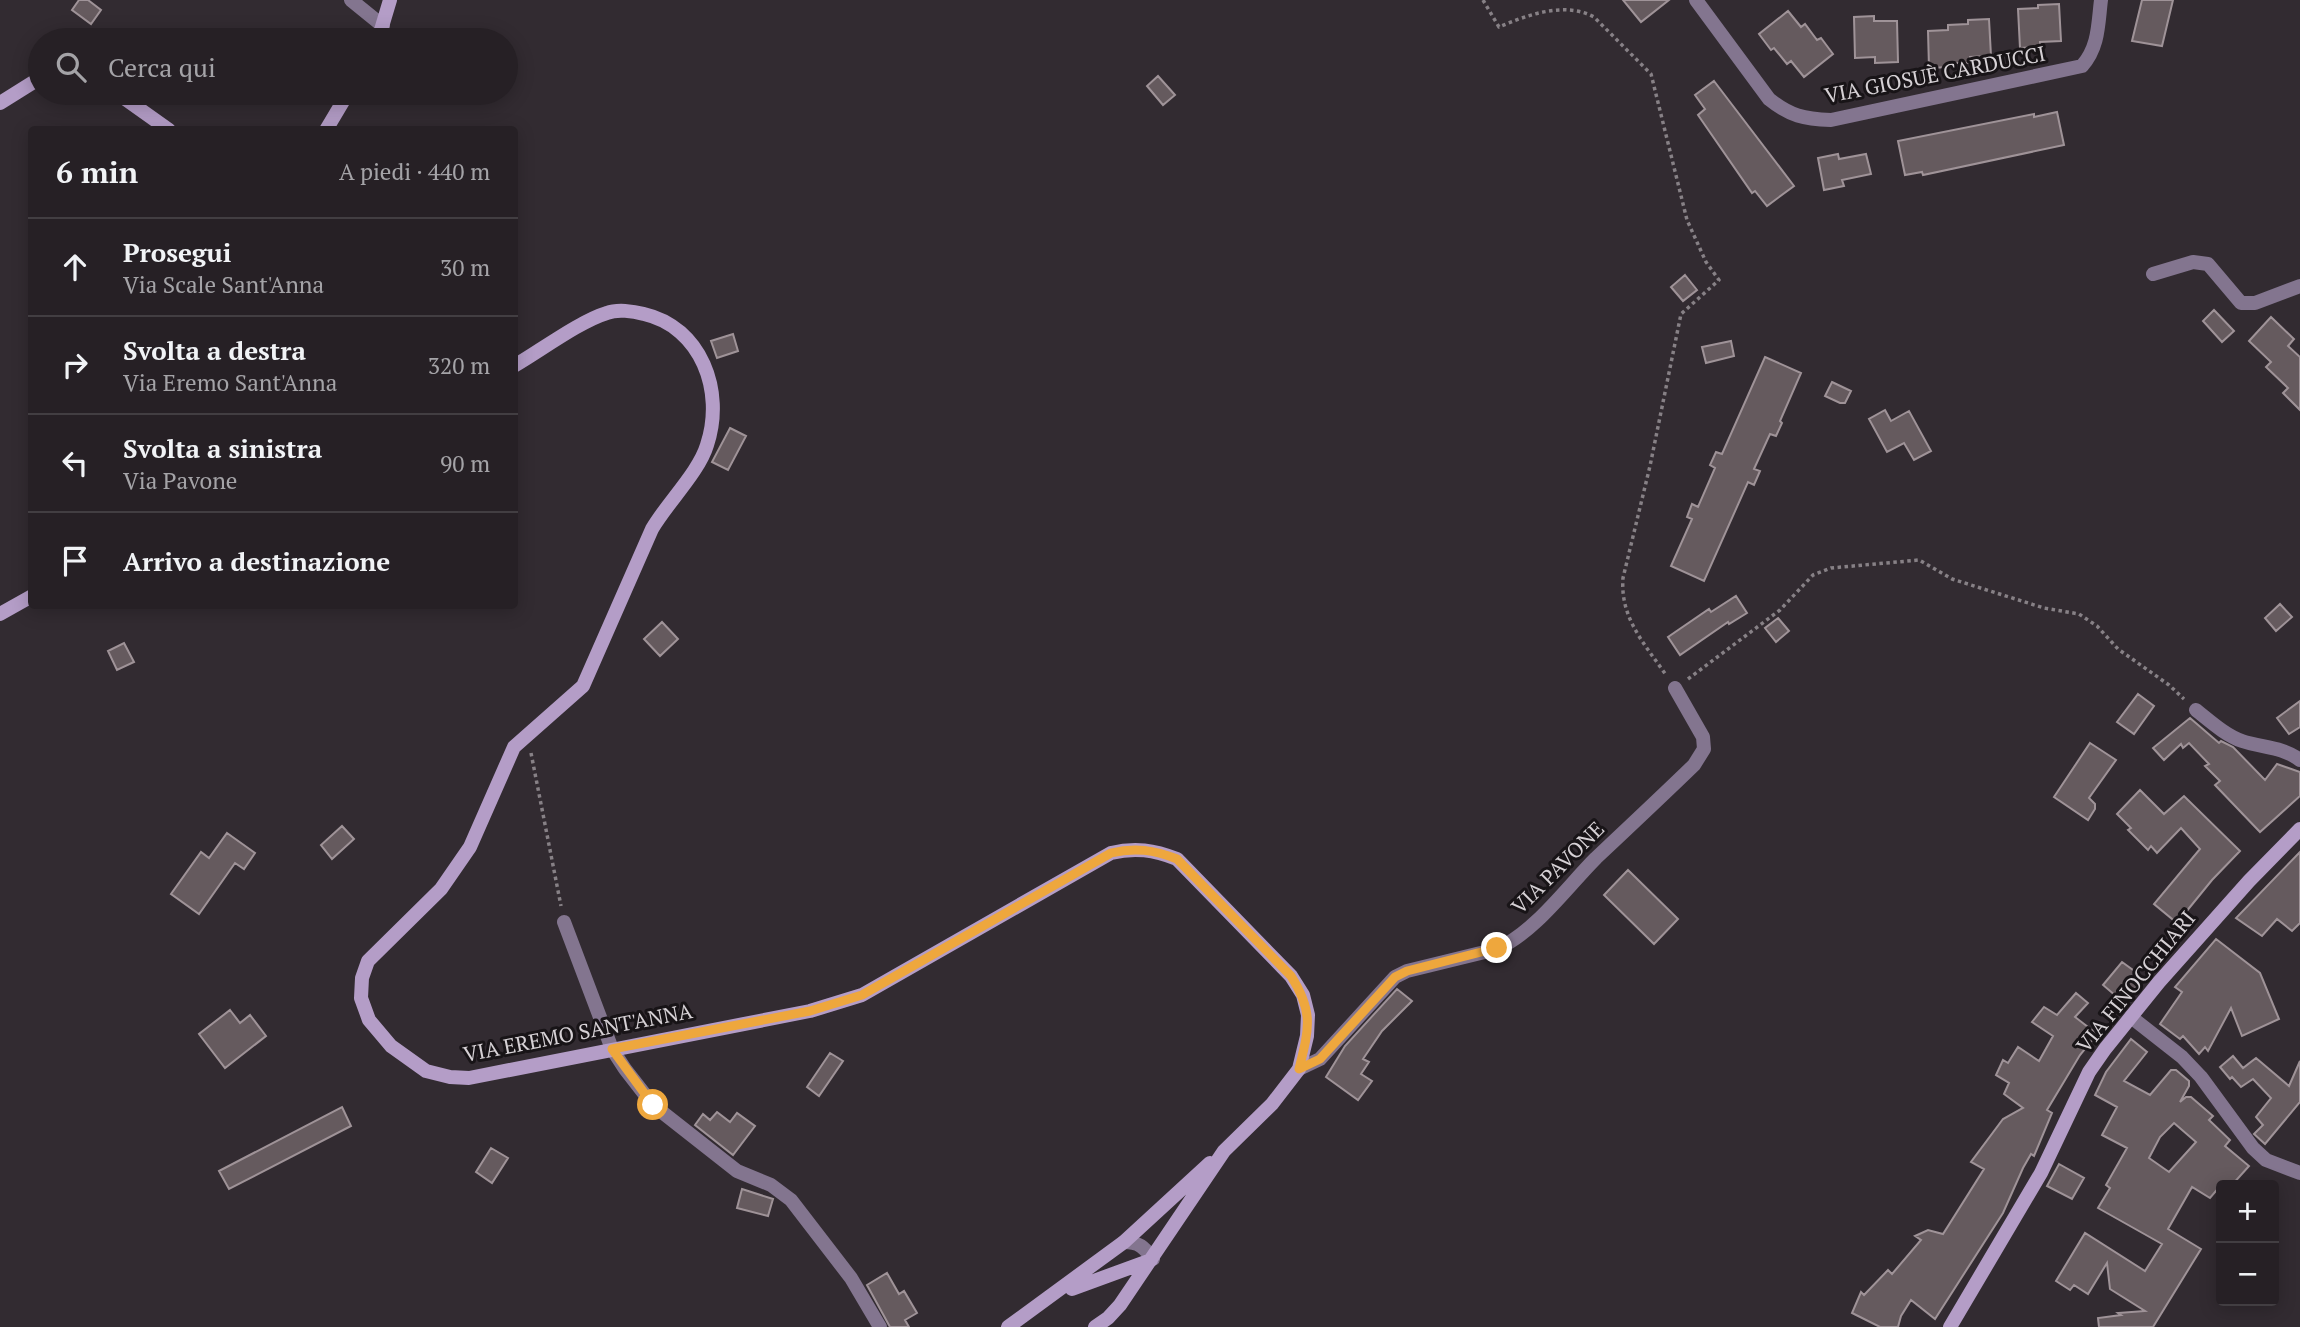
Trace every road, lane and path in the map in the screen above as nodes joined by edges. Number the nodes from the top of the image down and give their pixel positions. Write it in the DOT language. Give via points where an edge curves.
graph roads {
  1 [pos="351,0"];
  2 [pos="390,0"];
  3 [pos="1483,0"];
  4 [pos="1696,0"];
  5 [pos="2101,0"];
  6 [pos="376,28"];
  7 [pos="382,28"];
  8 [pos="28,86"];
  9 [pos="0,103"];
  10 [pos="134,105"];
  11 [pos="341,105"];
  12 [pos="163,126"];
  13 [pos="328,126"];
  14 [pos="2153,274"];
  15 [pos="2300,286"];
  16 [pos="518,364"];
  17 [pos="28,598"];
  18 [pos="0,614"];
  19 [pos="1675,688"];
  20 [pos="2196,710"];
  21 [pos="527,734"];
  22 [pos="2300,760"];
  23 [pos="2300,829"];
  24 [pos="564,922"];
  25 [pos="2131,1017"];
  26 [pos="612,1049"];
  27 [pos="1299,1069"];
  28 [pos="1224,1151"];
  29 [pos="2300,1173"];
  30 [pos="1125,1242"];
  31 [pos="1153,1259"];
  32 [pos="1054,1295"];
  33 [pos="880,1327"];
  34 [pos="1008,1327"];
  35 [pos="1095,1327"];
  36 [pos="1950,1327"];
  1 -- 6 [label="street"];
  2 -- 7 [label="street"];
  3 -- 19 [label="path" via="1499,26 1534,12 1582,11 1651,74 1687,220 1719,280 1681,314 1623,578 1628,619"];
  4 -- 5 [label="street, VIA GIOSUÈ CARDUCCI" via="1769,99 1799,117 1831,120 2082,66 2096,45"];
  8 -- 9 [label="street"];
  10 -- 12 [label="street"];
  11 -- 13 [label="street"];
  14 -- 15 [label="street" via="2193,262 2208,264 2241,303 2255,303"];
  16 -- 21 [label="street, VIA EREMO SANT'ANNA" via="609,312 661,318 694,345 707,368 712,429 700,462 652,529 583,686"];
  17 -- 18 [label="street"];
  19 -- 20 [label="path" via="1780,610 1813,575 1832,568 1919,560 1952,579 2079,614"];
  19 -- 27 [label="street, VIA PAVONE" via="1703,737 1704,749 1694,765 1508,944 1395,977 1320,1059"];
  20 -- 22 [label="street" via="2243,742 2269,746"];
  21 -- 24 [label="path"];
  21 -- 26 [label="street, VIA EREMO SANT'ANNA" via="514,747 470,846 441,889 368,961 361,998 369,1020 391,1046 426,1071 450,1077 469,1078"];
  23 -- 25 [label="street, VIA FINOCCHIARI"];
  24 -- 26 [label="street"];
  25 -- 29 [label="street" via="2191,1067 2253,1148 2266,1160"];
  25 -- 36 [label="street, VIA FINOCCHIARI" via="2090,1072 2041,1173"];
  26 -- 27 [label="street, VIA EREMO SANT'ANNA" via="810,1011 862,995 1111,853 1130,848 1177,859 1291,976 1308,1015"];
  26 -- 33 [label="street" via="653,1105 737,1171 771,1185 791,1200 851,1278"];
  27 -- 28 [label="street, VIA EREMO SANT'ANNA" via="1272,1104"];
  28 -- 30 [label="street"];
  28 -- 31 [label="street, VIA EREMO SANT'ANNA"];
  30 -- 31 [label="street" via="1141,1245"];
  30 -- 32 [label="street"];
  31 -- 32 [label="street"];
  31 -- 35 [label="street, VIA EREMO SANT'ANNA" via="1120,1305"];
  32 -- 34 [label="street"];
}
